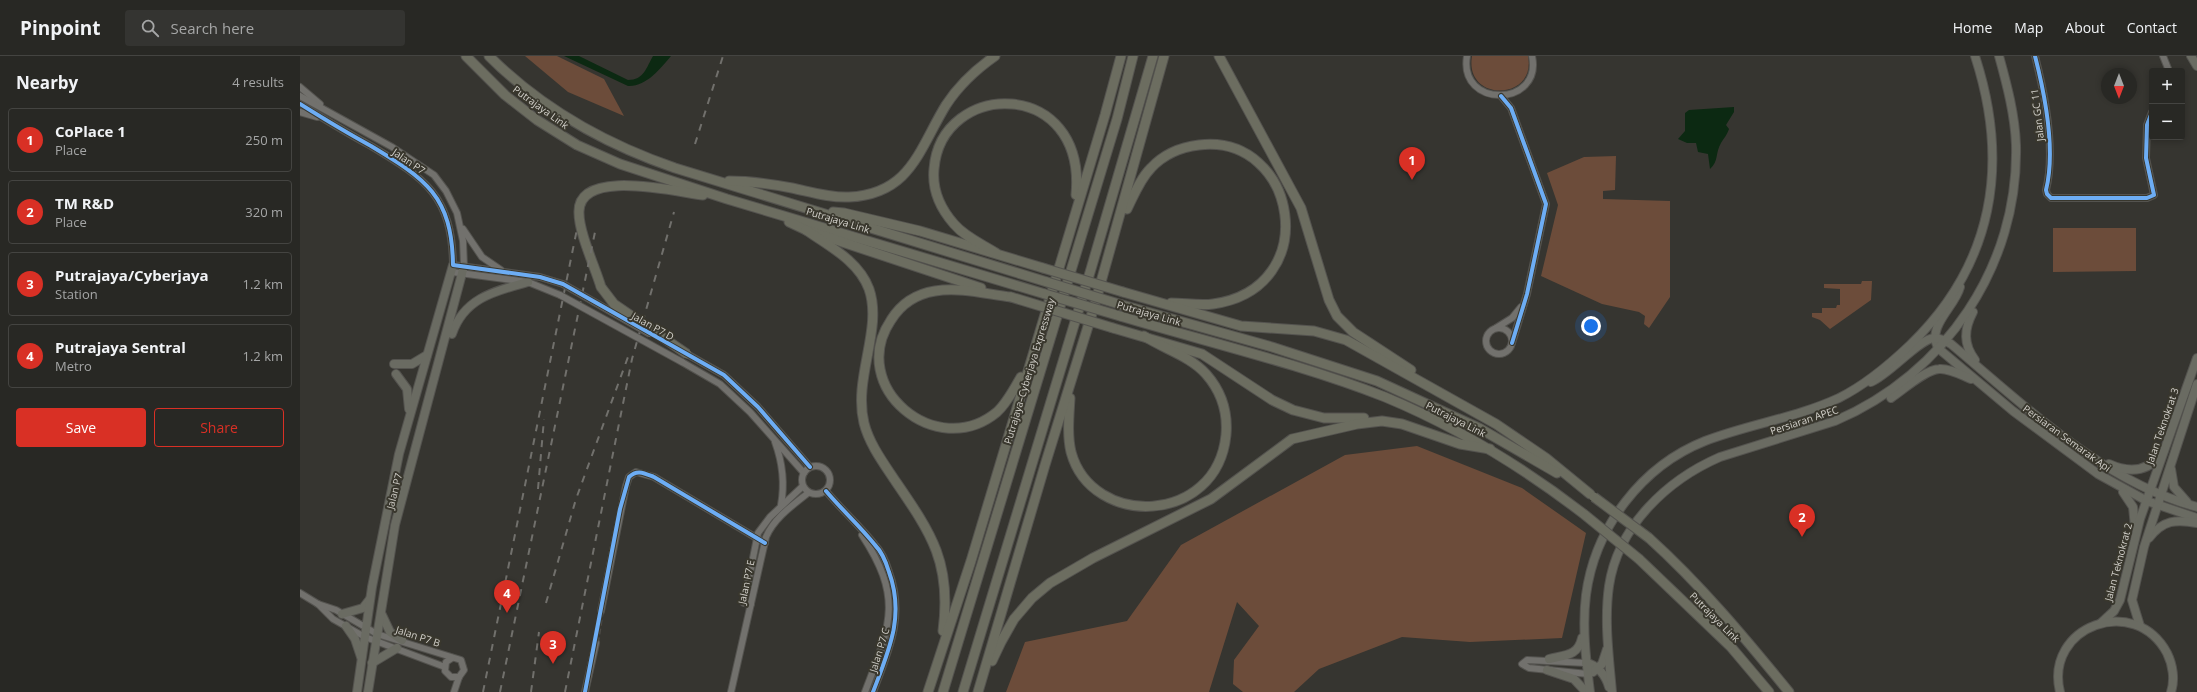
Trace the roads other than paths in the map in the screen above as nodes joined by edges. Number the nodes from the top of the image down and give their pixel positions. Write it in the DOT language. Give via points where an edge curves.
graph roads {
  1 [pos="466,56"];
  2 [pos="489,56"];
  3 [pos="995,56"];
  4 [pos="1121,56"];
  5 [pos="1133,56"];
  6 [pos="1153,56"];
  7 [pos="1164,56"];
  8 [pos="1219,56"];
  9 [pos="1532,56"];
  10 [pos="1975,56"];
  11 [pos="1999,56"];
  12 [pos="2035,56"];
  13 [pos="2163,56"];
  14 [pos="2191,56"];
  15 [pos="1467,57"];
  16 [pos="2197,66"];
  17 [pos="2168,68"];
  18 [pos="300,87"];
  19 [pos="1511,94"];
  20 [pos="300,96"];
  21 [pos="1501,96"];
  22 [pos="300,104"];
  23 [pos="1511,108"];
  24 [pos="300,112"];
  25 [pos="332,114"];
  26 [pos="2149,120"];
  27 [pos="328,121"];
  28 [pos="718,181"];
  29 [pos="727,199"];
  30 [pos="766,210"];
  31 [pos="822,212"];
  32 [pos="1075,216"];
  33 [pos="460,224"];
  34 [pos="1117,228"];
  35 [pos="806,230"];
  36 [pos="996,253"];
  37 [pos="453,268"];
  38 [pos="464,270"];
  39 [pos="503,271"];
  40 [pos="1964,274"];
  41 [pos="528,282"];
  42 [pos="1980,292"];
  43 [pos="1527,294"];
  44 [pos="1011,298"];
  45 [pos="1156,302"];
  46 [pos="1495,329"];
  47 [pos="1144,336"];
  48 [pos="1935,338"];
  49 [pos="1946,341"];
  50 [pos="1512,343"];
  51 [pos="444,347"];
  52 [pos="1939,349"];
  53 [pos="427,355"];
  54 [pos="684,358"];
  55 [pos="2197,358"];
  56 [pos="394,364"];
  57 [pos="1029,364"];
  58 [pos="1982,370"];
  59 [pos="396,374"];
  60 [pos="1979,383"];
  61 [pos="2197,384"];
  62 [pos="1859,387"];
  63 [pos="1070,389"];
  64 [pos="1465,406"];
  65 [pos="1851,415"];
  66 [pos="403,439"];
  67 [pos="774,439"];
  68 [pos="1460,444"];
  69 [pos="1490,449"];
  70 [pos="2084,451"];
  71 [pos="2164,452"];
  72 [pos="2172,458"];
  73 [pos="810,467"];
  74 [pos="804,473"];
  75 [pos="802,486"];
  76 [pos="2120,488"];
  77 [pos="826,491"];
  78 [pos="2151,491"];
  79 [pos="808,492"];
  80 [pos="1592,495"];
  81 [pos="2161,495"];
  82 [pos="2147,501"];
  83 [pos="781,506"];
  84 [pos="2158,506"];
  85 [pos="2194,506"];
  86 [pos="2197,518"];
  87 [pos="2197,523"];
  88 [pos="854,524"];
  89 [pos="2134,538"];
  90 [pos="756,539"];
  91 [pos="2145,542"];
  92 [pos="764,543"];
  93 [pos="300,593"];
  94 [pos="370,599"];
  95 [pos="318,604"];
  96 [pos="748,604"];
  97 [pos="380,611"];
  98 [pos="601,611"];
  99 [pos="342,614"];
  100 [pos="2101,623"];
  101 [pos="346,626"];
  102 [pos="2140,626"];
  103 [pos="1584,632"];
  104 [pos="366,633"];
  105 [pos="377,638"];
  106 [pos="402,640"];
  107 [pos="1608,642"];
  108 [pos="596,644"];
  109 [pos="396,648"];
  110 [pos="940,652"];
  111 [pos="452,658"];
  112 [pos="1549,659"];
  113 [pos="362,661"];
  114 [pos="372,663"];
  115 [pos="1586,663"];
  116 [pos="444,667"];
  117 [pos="1597,668"];
  118 [pos="1547,670"];
  119 [pos="1588,674"];
  120 [pos="459,676"];
  121 [pos="357,692"];
  122 [pos="368,692"];
  123 [pos="454,692"];
  124 [pos="585,692"];
  125 [pos="730,692"];
  126 [pos="865,692"];
  127 [pos="873,692"];
  128 [pos="928,692"];
  129 [pos="943,692"];
  130 [pos="963,692"];
  131 [pos="979,692"];
  132 [pos="1586,692"];
  133 [pos="1590,692"];
  134 [pos="1612,692"];
  135 [pos="1769,692"];
  136 [pos="1789,692"];
  137 [pos="2060,692"];
  138 [pos="2171,692"];
  1 -- 29 [label="highway, Putrajaya Link" via="517,105 577,145 620,164"];
  2 -- 28 [label="highway, Putrajaya Link" via="550,107 590,132 652,160"];
  3 -- 28 [label="highway" via="973,72 946,105 910,170 884,189 861,196 839,197 755,181"];
  4 -- 32 [label="highway"];
  5 -- 129 [label="highway, Putrajaya–Cyberjaya Expressway"];
  6 -- 130 [label="highway"];
  7 -- 34 [label="highway"];
  8 -- 64 [label="highway" via="1301,208 1329,300 1337,316 1353,332"];
  9 -- 19 [label="street" via="1533,65 1528,81"];
  10 -- 40 [label="main road, Persiaran APEC" via="1989,108 1993,166 1986,217"];
  11 -- 42 [label="main road, Persiaran APEC" via="2013,112 2016,163 2011,204 1997,258"];
  12 -- 26 [label="street, Jalan GC 11" via="2048,121 2048,196 2055,199 2147,198 2154,195 2146,158"];
  13 -- 17 [label="street"];
  14 -- 16 [label="main road"];
  15 -- 21 [label="street" via="1468,74 1473,83 1486,93"];
  18 -- 25 [label="street"];
  19 -- 21 [label="street"];
  19 -- 23 [label="street"];
  20 -- 25 [label="street, Jalan P7"];
  21 -- 23 [label="street"];
  22 -- 27 [label="street, Jalan P7"];
  23 -- 43 [label="street" via="1546,204"];
  24 -- 27 [label="street"];
  25 -- 33 [label="street, Jalan P7" via="392,147 434,175 454,205"];
  27 -- 37 [label="street, Jalan P7" via="402,164 424,182 437,198 450,228"];
  28 -- 31 [label="highway, Putrajaya Link"];
  29 -- 30 [label="highway, Putrajaya Link"];
  29 -- 54 [label="highway, bridge" via="610,185 590,191 582,198 578,213 601,287 614,304"];
  30 -- 35 [label="highway"];
  30 -- 69 [label="highway, Putrajaya Link, bridge" via="1360,388 1430,418"];
  31 -- 36 [label="highway" via="844,212"];
  31 -- 80 [label="highway, Putrajaya Link, bridge" via="1377,381 1479,428 1537,460"];
  32 -- 36 [label="highway" via="1078,178 1074,153 1070,142 1056,123 1046,115 1026,106 1004,104 979,108 949,129 938,147 934,181 939,202 951,221 964,233"];
  32 -- 57 [label="highway"];
  33 -- 38 [label="street, Jalan P7"];
  33 -- 39 [label="street" via="482,257"];
  34 -- 45 [label="highway" via="1150,169 1161,159 1182,148 1215,145 1235,149 1268,172 1280,191 1287,224 1279,259 1267,277 1249,292 1218,303 1202,305"];
  34 -- 63 [label="highway"];
  35 -- 44 [label="highway"];
  35 -- 110 [label="highway" via="856,267 869,288 873,319 862,383 864,421 871,442 924,523 938,550 945,593"];
  36 -- 45 [label="highway, bridge"];
  37 -- 38 [label="street, Jalan P7 D"];
  37 -- 53 [label="main road, Jalan P7"];
  38 -- 39 [label="street, Jalan P7 D"];
  38 -- 41 [label="street, Jalan P7 D"];
  38 -- 51 [label="main road, Jalan P7"];
  39 -- 54 [label="street, Jalan P7 D, bridge" via="563,284"];
  40 -- 48 [label="main road" via="1956,296 1938,325"];
  40 -- 62 [label="main road, Persiaran APEC" via="1942,308 1916,339"];
  41 -- 51 [label="main road" via="493,292 470,306 459,317"];
  41 -- 54 [label="street, Jalan P7 D, bridge" via="560,295"];
  42 -- 49 [label="main road, Persiaran APEC"];
  42 -- 58 [label="main road" via="1965,328 1965,338 1970,354"];
  43 -- 46 [label="street" via="1520,309 1512,318"];
  43 -- 50 [label="street"];
  44 -- 47 [label="highway, bridge"];
  44 -- 57 [label="highway" via="947,290 919,295 910,300 894,315 884,332 879,353 881,374 889,393 913,418 945,427 964,426 981,422 1001,408"];
  45 -- 64 [label="highway" via="1241,326 1308,330 1328,334 1354,343"];
  46 -- 50 [label="street" via="1506,330"];
  46 -- 50 [label="street" via="1486,337 1486,345 1491,352 1503,354"];
  47 -- 63 [label="highway" via="1205,372 1217,389 1224,406 1227,429 1224,449 1214,472 1203,486 1190,496 1165,505 1140,506 1113,499 1090,484 1080,472 1071,452"];
  47 -- 68 [label="highway" via="1202,354 1272,400 1293,410 1324,418 1401,419"];
  48 -- 49 [label="main road"];
  48 -- 52 [label="main road"];
  48 -- 62 [label="main road" via="1924,341 1889,371"];
  49 -- 52 [label="main road, Persiaran APEC"];
  49 -- 58 [label="main road, Persiaran Semarak Api"];
  51 -- 97 [label="main road, Jalan P7" via="404,489"];
  52 -- 60 [label="main road, Persiaran Semarak Api"];
  52 -- 65 [label="main road, Persiaran APEC" via="1897,388"];
  53 -- 56 [label="main road" via="412,364"];
  53 -- 66 [label="main road, Jalan P7"];
  54 -- 67 [label="street, Jalan P7 D" via="720,384"];
  54 -- 73 [label="street, Jalan P7 D" via="724,375 758,407"];
  55 -- 71 [label="main road, Jalan Teknokrat 3"];
  57 -- 110 [label="highway" via="971,561"];
  58 -- 70 [label="main road, Persiaran Semarak Api"];
  59 -- 66 [label="main road" via="409,397"];
  60 -- 65 [label="main road" via="1938,369 1929,372 1886,401"];
  60 -- 76 [label="main road, Persiaran Semarak Api" via="2081,462"];
  61 -- 72 [label="main road, Jalan Teknokrat 3"];
  62 -- 103 [label="main road, Persiaran APEC" via="1818,406 1704,442 1677,455 1652,474 1623,505 1602,538 1588,582"];
  63 -- 131 [label="highway" via="1045,465"];
  64 -- 80 [label="highway" via="1546,458"];
  65 -- 107 [label="main road, Persiaran APEC" via="1720,457 1689,472 1666,490 1646,510 1628,535 1614,569 1608,599"];
  66 -- 94 [label="main road, Jalan P7"];
  67 -- 74 [label="street, Jalan P7 D"];
  67 -- 83 [label="street" via="784,482"];
  68 -- 69 [label="highway"];
  68 -- 131 [label="highway" via="1402,424 1382,421 1292,439 1211,499 1093,558 1040,590 1022,609 1000,642"];
  69 -- 135 [label="highway, Putrajaya Link, bridge" via="1547,486 1639,559 1731,647"];
  70 -- 71 [label="main road" via="2130,471 2150,465"];
  70 -- 78 [label="main road, Persiaran Semarak Api"];
  71 -- 78 [label="main road, Jalan Teknokrat 3"];
  72 -- 81 [label="main road, Jalan Teknokrat 3"];
  72 -- 85 [label="main road" via="2170,474 2174,486 2181,497"];
  73 -- 74 [label="street"];
  73 -- 77 [label="street" via="819,466 827,470 830,479"];
  74 -- 75 [label="street"];
  75 -- 79 [label="street"];
  75 -- 83 [label="street, Jalan P7 E"];
  76 -- 82 [label="main road, Persiaran Semarak Api"];
  76 -- 89 [label="main road" via="2134,507"];
  77 -- 79 [label="street" via="817,495"];
  77 -- 88 [label="street, Jalan P7 C"];
  78 -- 81 [label="main road, Persiaran Semarak Api"];
  78 -- 82 [label="main road, Jalan Teknokrat 3"];
  79 -- 92 [label="street, Jalan P7 E" via="774,523"];
  80 -- 136 [label="highway, Putrajaya Link, bridge" via="1649,538 1684,572 1744,636"];
  81 -- 84 [label="main road, Jalan Teknokrat 3"];
  81 -- 85 [label="main road, Persiaran Semarak Api"];
  82 -- 84 [label="main road, Persiaran Semarak Api"];
  82 -- 89 [label="main road, Jalan Teknokrat 2"];
  83 -- 90 [label="street, Jalan P7 E" via="761,527"];
  84 -- 86 [label="main road, Persiaran Semarak Api"];
  84 -- 91 [label="main road"];
  87 -- 91 [label="main road" via="2177,520 2167,522"];
  88 -- 126 [label="street, Jalan P7 C" via="877,559 885,580 889,603 884,642"];
  88 -- 127 [label="street, Jalan P7 C" via="876,546 886,561 897,601 893,636"];
  89 -- 100 [label="main road, Jalan Teknokrat 2" via="2120,600 2114,611"];
  90 -- 92 [label="street"];
  90 -- 96 [label="street, Jalan P7 E"];
  90 -- 98 [label="street" via="654,477 636,472 629,477 626,486"];
  91 -- 102 [label="main road" via="2132,600"];
  92 -- 96 [label="street, Jalan P7 E"];
  93 -- 95 [label="street"];
  94 -- 99 [label="main road" via="363,608"];
  94 -- 104 [label="main road, Jalan P7"];
  95 -- 99 [label="street"];
  95 -- 101 [label="street"];
  96 -- 125 [label="street, Jalan P7 E"];
  97 -- 105 [label="main road, Jalan P7"];
  97 -- 106 [label="main road" via="390,632"];
  99 -- 104 [label="street"];
  100 -- 102 [label="main road" via="2116,621"];
  100 -- 137 [label="main road" via="2080,633 2064,652 2058,674"];
  101 -- 104 [label="street"];
  101 -- 113 [label="main road" via="358,647"];
  102 -- 138 [label="main road" via="2158,639 2170,658 2173,673"];
  103 -- 112 [label="main road" via="1580,648 1572,653"];
  103 -- 115 [label="main road, Persiaran APEC"];
  104 -- 105 [label="street"];
  104 -- 113 [label="main road, Jalan P7"];
  105 -- 106 [label="street, Jalan P7 B"];
  105 -- 109 [label="street, Jalan P7 B"];
  105 -- 114 [label="main road, Jalan P7"];
  106 -- 111 [label="street, Jalan P7 B"];
  107 -- 117 [label="main road" via="1604,658"];
  107 -- 134 [label="main road, Persiaran APEC"];
  108 -- 124 [label="street"];
  109 -- 114 [label="main road"];
  109 -- 116 [label="street, Jalan P7 B"];
  110 -- 128 [label="highway"];
  111 -- 116 [label="street"];
  111 -- 120 [label="street, Jalan P7 B" via="457,658 464,664 463,672"];
  112 -- 115 [label="street"];
  112 -- 118 [label="street" via="1527,660 1522,664 1529,668"];
  113 -- 121 [label="main road, Jalan P7"];
  114 -- 122 [label="main road, Jalan P7"];
  115 -- 117 [label="main road"];
  115 -- 119 [label="main road, Persiaran APEC"];
  116 -- 120 [label="street, Jalan P7 B" via="447,674 455,678"];
  117 -- 119 [label="main road"];
  117 -- 134 [label="main road" via="1607,678"];
  118 -- 119 [label="street"];
  118 -- 132 [label="main road" via="1574,679"];
  119 -- 133 [label="main road, Persiaran APEC"];
  120 -- 123 [label="street, Jalan P7 B"];
}
